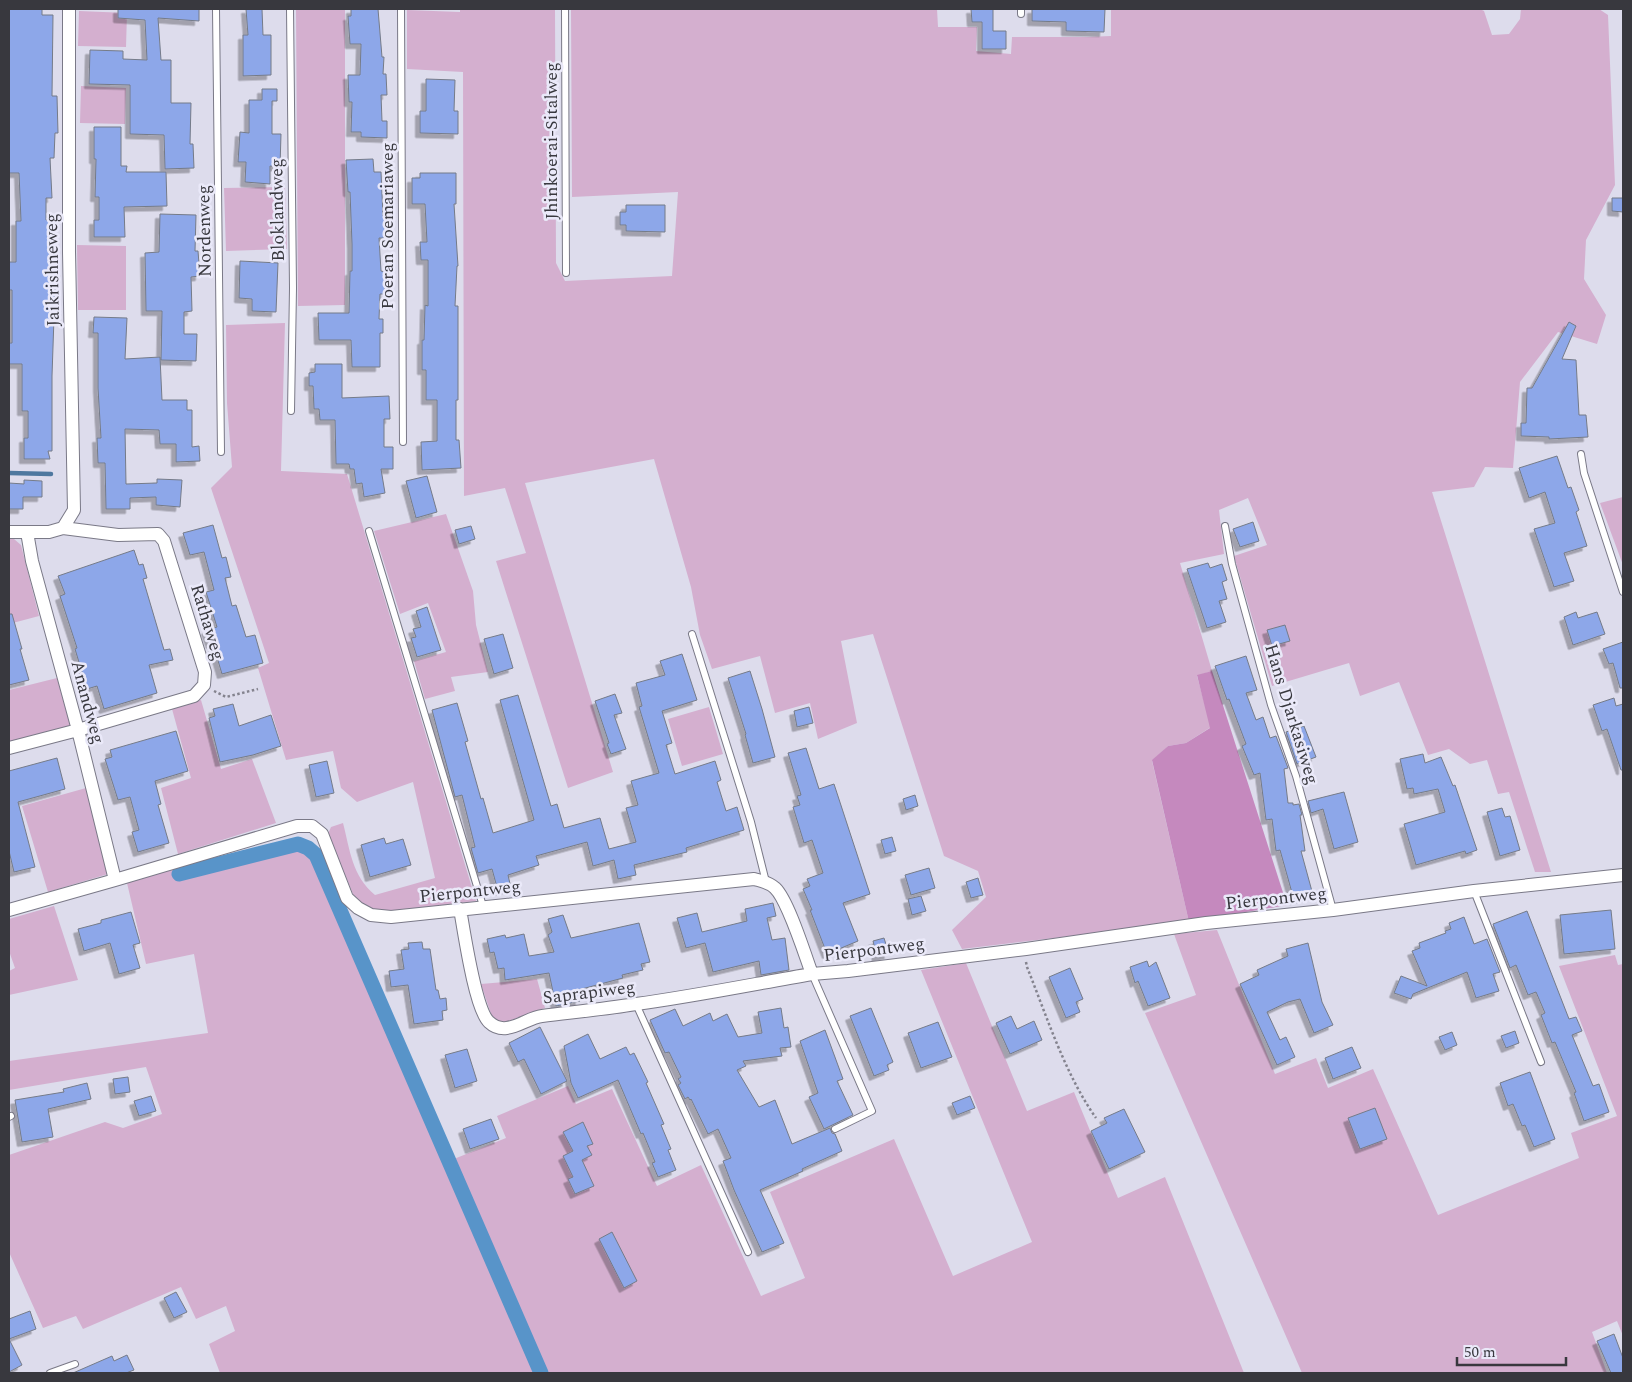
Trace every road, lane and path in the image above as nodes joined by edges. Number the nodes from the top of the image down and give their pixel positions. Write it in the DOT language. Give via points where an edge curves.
graph roads {
  1 [pos="69,9"];
  2 [pos="216,9"];
  3 [pos="290,9"];
  4 [pos="401,9"];
  5 [pos="565,9"];
  6 [pos="566,273"];
  7 [pos="291,411"];
  8 [pos="403,442"];
  9 [pos="221,452"];
  10 [pos="1581,454"];
  11 [pos="1225,526"];
  12 [pos="63,528"];
  13 [pos="369,531"];
  14 [pos="9,532"];
  15 [pos="27,532"];
  16 [pos="1623,592"];
  17 [pos="692,634"];
  18 [pos="204,685"];
  19 [pos="258,689"];
  20 [pos="78,730"];
  21 [pos="9,748"];
  22 [pos="1623,875"];
  23 [pos="115,880"];
  24 [pos="766,882"];
  25 [pos="1474,891"];
  26 [pos="483,906"];
  27 [pos="460,909"];
  28 [pos="9,910"];
  29 [pos="1333,910"];
  30 [pos="1026,949"];
  31 [pos="812,974"];
  32 [pos="636,1004"];
  33 [pos="1542,1062"];
  34 [pos="1096,1118"];
  35 [pos="835,1129"];
  36 [pos="748,1252"];
  37 [pos="75,1364"];
  38 [pos="50,1373"];
  1 -- 12 [label="street, Jaikrishneweg" via="74,510"];
  2 -- 9 [label="lane, Nordenweg"];
  3 -- 7 [label="lane, Bloklandweg"];
  4 -- 8 [label="lane, Poeran Soemariaweg"];
  5 -- 6 [label="lane, Jhinkoerai-Sitalweg"];
  10 -- 16 [label="lane" via="1584,473"];
  11 -- 29 [label="lane, Hans Djarkasiweg" via="1232,564 1271,705 1296,776"];
  12 -- 15 [label="street"];
  12 -- 18 [label="street, Rathaweg" via="118,534 158,534 164,541 205,672"];
  13 -- 26 [label="lane"];
  14 -- 15 [label="street"];
  15 -- 20 [label="street, Anandweg"];
  17 -- 24 [label="lane" via="751,822"];
  18 -- 19 [label="path" via="226,697"];
  18 -- 20 [label="street, Rathaweg" via="194,696"];
  20 -- 21 [label="street, Rathaweg"];
  20 -- 23 [label="street, Anandweg"];
  22 -- 25 [label="street, Pierpontweg"];
  23 -- 27 [label="street, Pierpontweg" via="296,826 312,826 322,834 347,898 358,908 371,915 391,917"];
  23 -- 28 [label="street, Pierpontweg"];
  24 -- 26 [label="street, Pierpontweg" via="754,879"];
  24 -- 31 [label="street, Pierpontweg" via="784,900"];
  25 -- 29 [label="street, Pierpontweg"];
  25 -- 33 [label="lane"];
  26 -- 27 [label="street, Pierpontweg"];
  27 -- 32 [label="street, Saprapiweg" via="480,1004 485,1017 496,1026 513,1027 537,1017"];
  29 -- 30 [label="street, Pierpontweg" via="1206,923"];
  30 -- 31 [label="street, Pierpontweg"];
  30 -- 34 [label="path" via="1027,967 1064,1057 1079,1091"];
  31 -- 32 [label="street, Saprapiweg"];
  31 -- 35 [label="lane" via="872,1112"];
  32 -- 36 [label="lane"];
  37 -- 38 [label="lane"];
}
